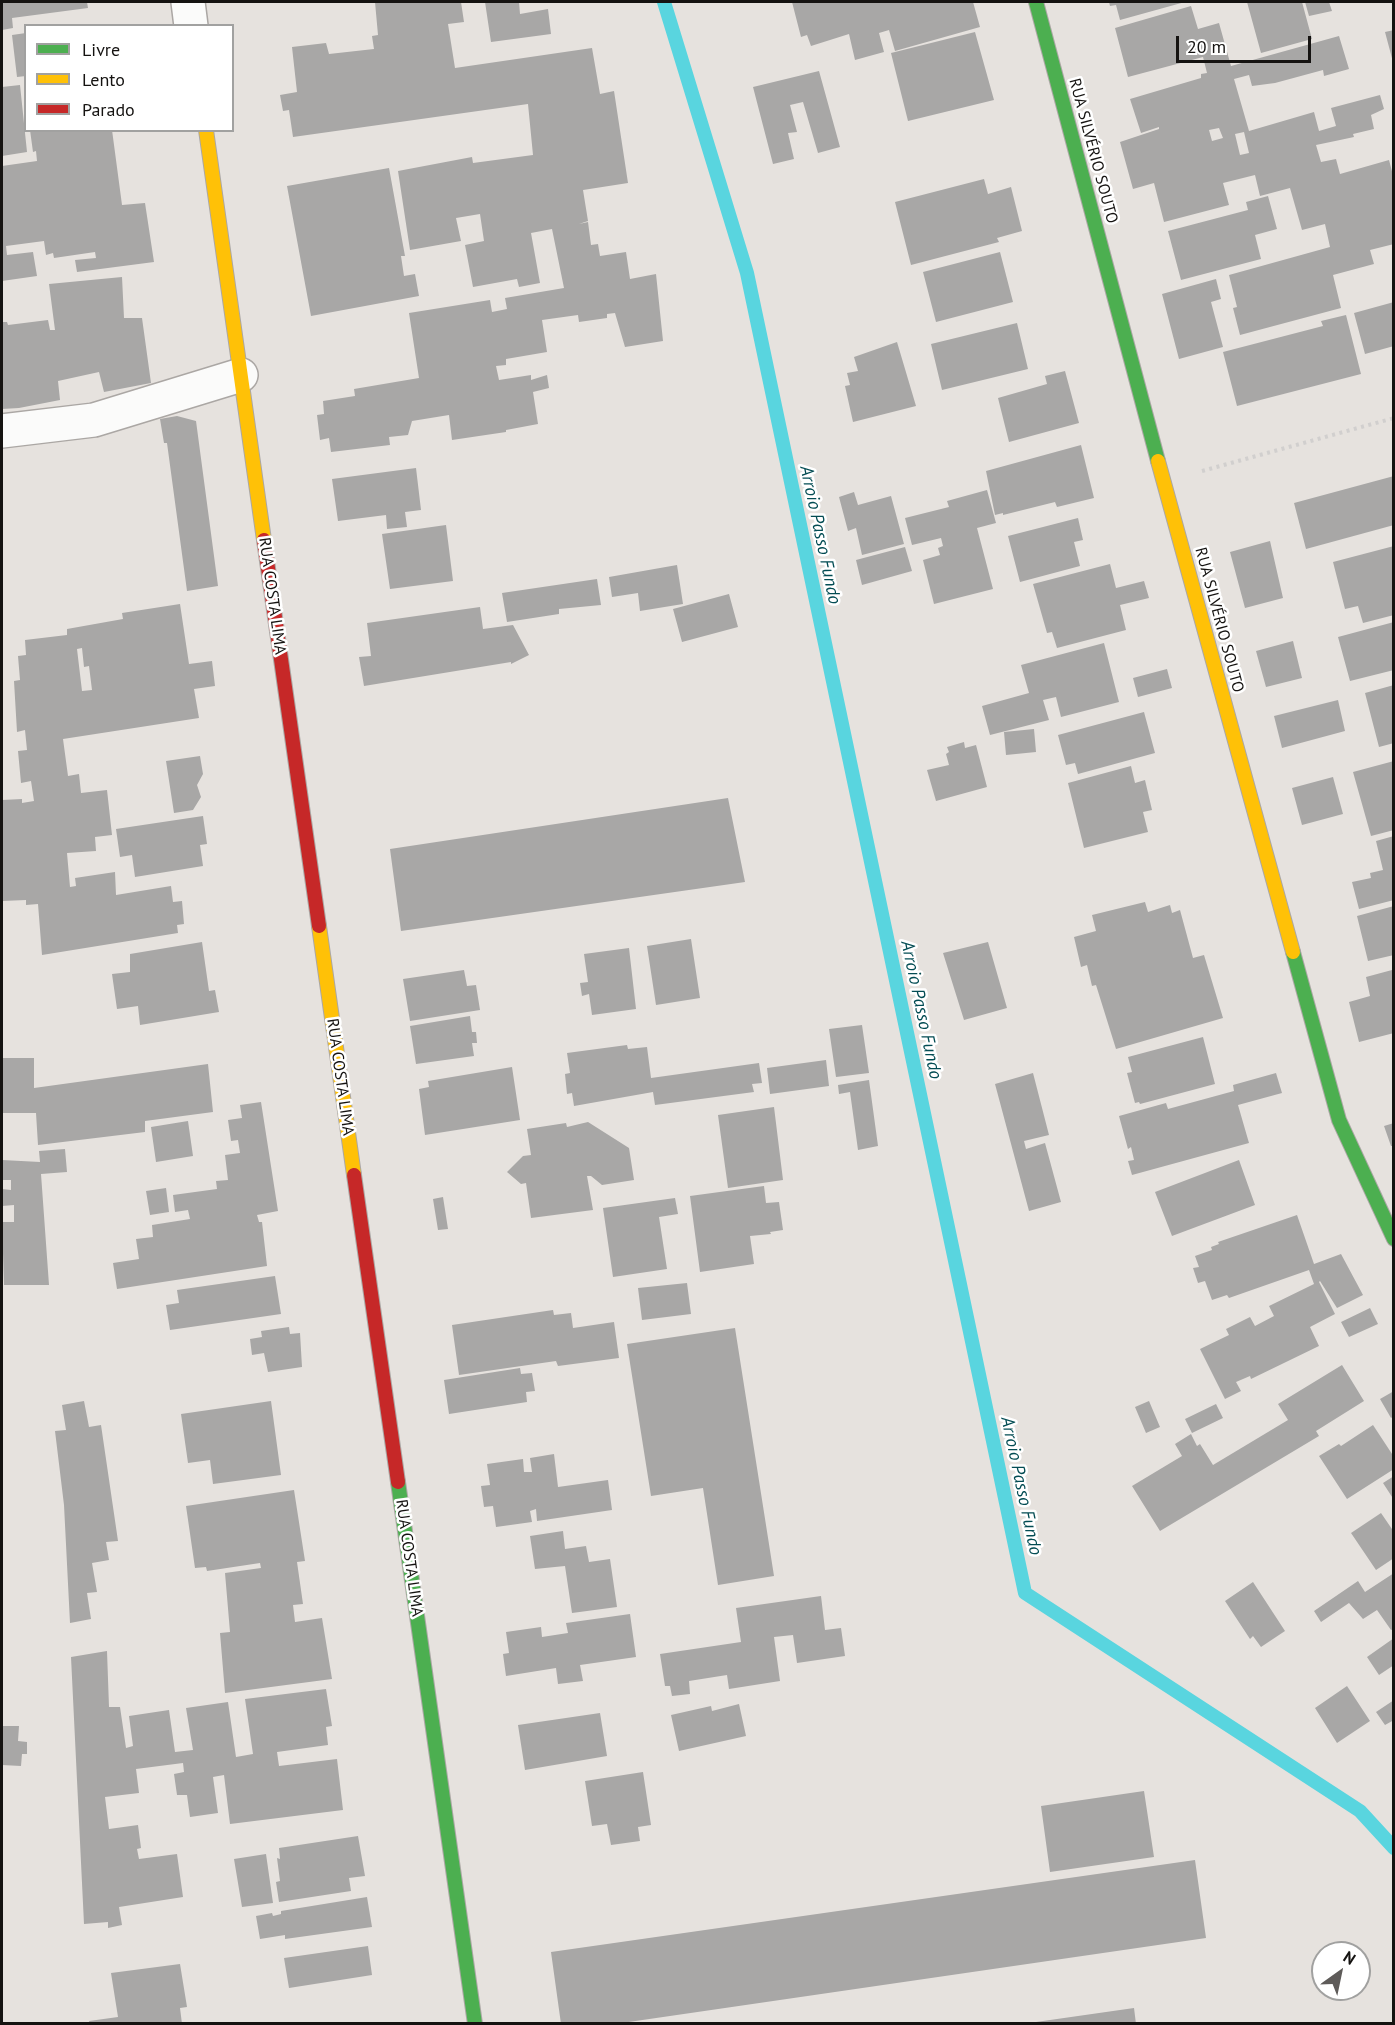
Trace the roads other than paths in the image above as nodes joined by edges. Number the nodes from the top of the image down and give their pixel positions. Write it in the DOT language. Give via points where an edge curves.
graph roads {
  1 [pos="188,2"];
  2 [pos="1036,2"];
  3 [pos="191,24"];
  4 [pos="206,132"];
  5 [pos="241,375"];
  6 [pos="2,431"];
  7 [pos="1394,1239"];
  8 [pos="475,2024"];
  1 -- 3 [label="street"];
  2 -- 7 [label="street, RUA SILVÉRIO SOUTO" via="1339,1120"];
  4 -- 5 [label="street, RUA COSTA LIMA"];
  5 -- 6 [label="street" via="94,420"];
  5 -- 8 [label="street, RUA COSTA LIMA"];
}
